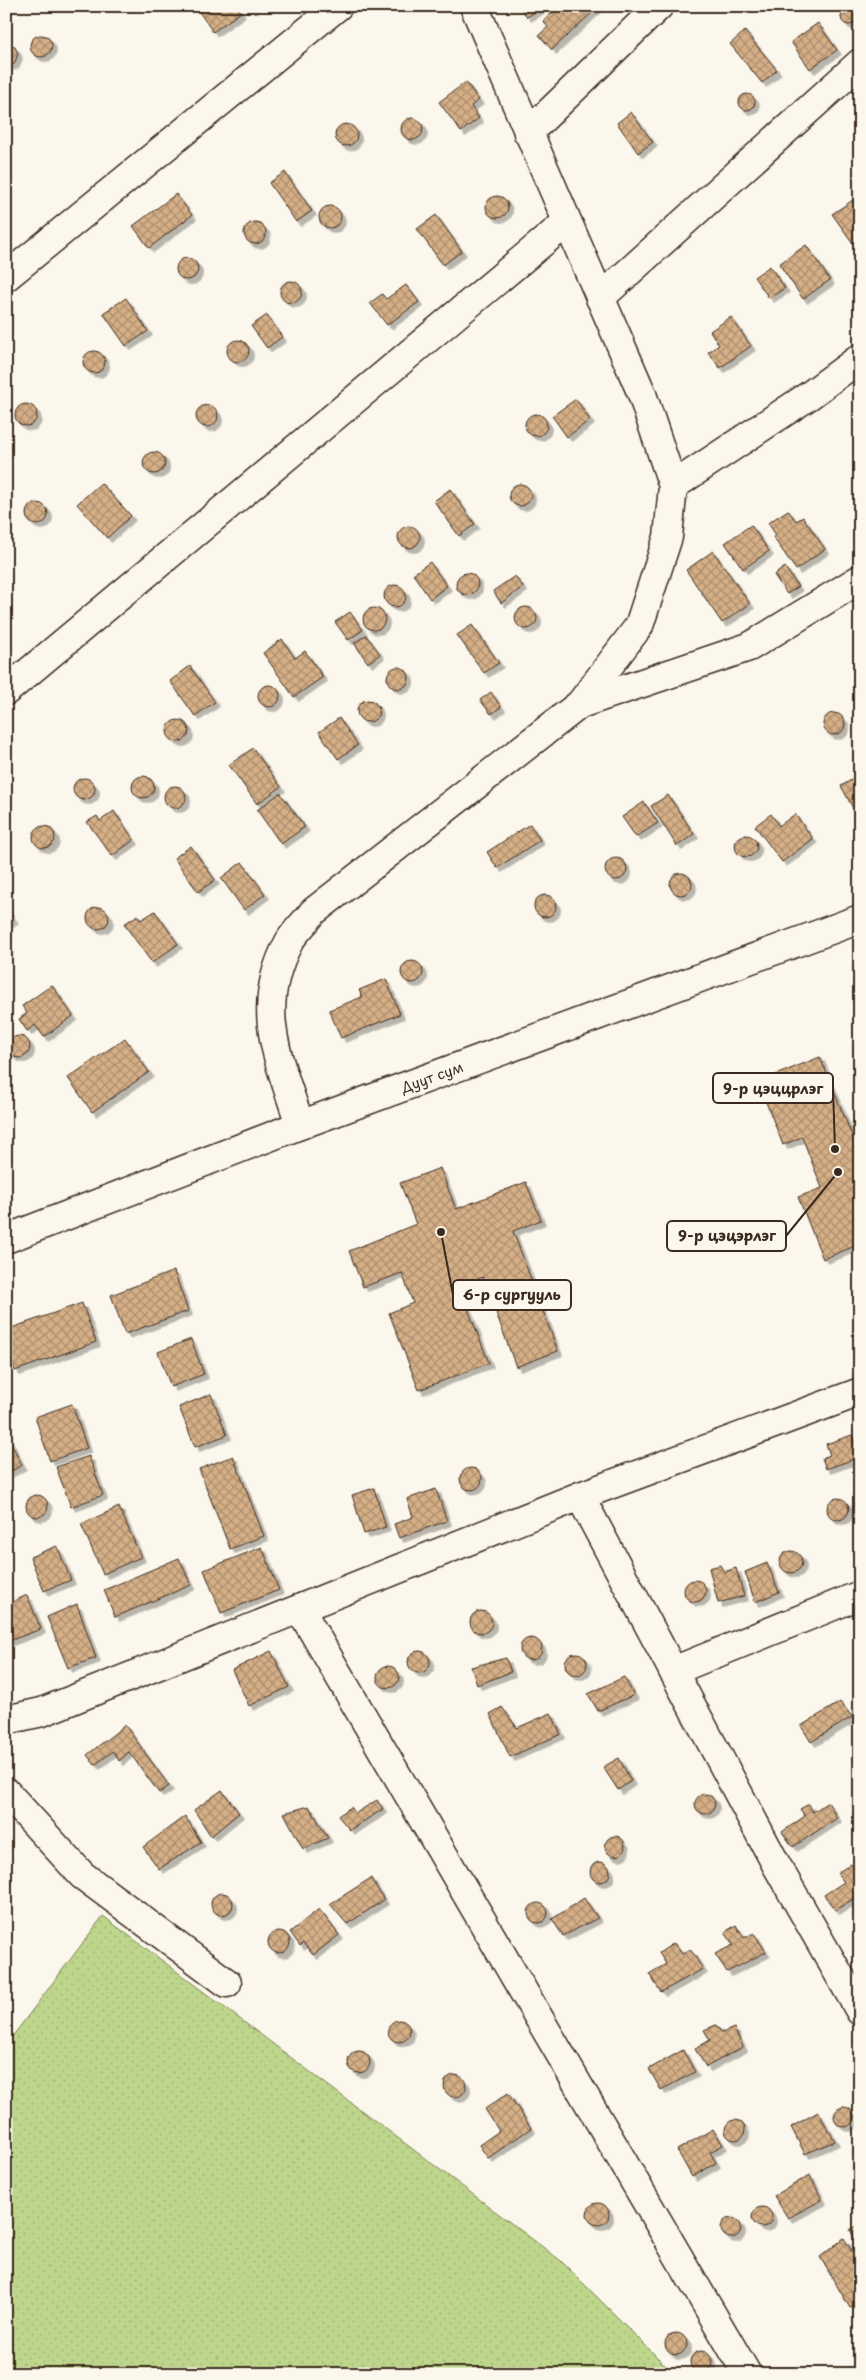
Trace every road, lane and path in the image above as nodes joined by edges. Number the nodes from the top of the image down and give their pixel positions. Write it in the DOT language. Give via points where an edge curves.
graph roads {
  1 [pos="338,6"];
  2 [pos="474,6"];
  3 [pos="658,6"];
  4 [pos="860,63"];
  5 [pos="528,133"];
  6 [pos="567,222"];
  7 [pos="6,277"];
  8 [pos="600,298"];
  9 [pos="860,358"];
  10 [pos="673,486"];
  11 [pos="860,579"];
  12 [pos="6,691"];
  13 [pos="580,704"];
  14 [pos="860,919"];
  15 [pos="300,1125"];
  16 [pos="6,1239"];
  17 [pos="860,1392"];
  18 [pos="580,1496"];
  19 [pos="860,1595"];
  20 [pos="300,1610"];
  21 [pos="673,1672"];
  22 [pos="6,1720"];
  23 [pos="6,1792"];
  24 [pos="227,1984"];
  25 [pos="860,2011"];
  26 [pos="747,2374"];
  1 -- 7 [label="street"];
  2 -- 5 [label="street"];
  3 -- 5 [label="street"];
  4 -- 8 [label="street"];
  5 -- 6 [label="street"];
  6 -- 8 [label="street"];
  6 -- 12 [label="street"];
  8 -- 10 [label="street" via="642,394"];
  9 -- 10 [label="street"];
  10 -- 13 [label="street" via="668,537 639,626"];
  11 -- 13 [label="street" via="749,647"];
  13 -- 15 [label="street" via="313,912 290,941 274,977 270,1009 275,1044"];
  14 -- 15 [label="street, Дуут сум"];
  15 -- 16 [label="street, Дуут сум"];
  17 -- 18 [label="street"];
  18 -- 20 [label="street"];
  18 -- 21 [label="street"];
  19 -- 21 [label="street"];
  20 -- 22 [label="street" via="42,1712"];
  20 -- 26 [label="street"];
  21 -- 25 [label="street" via="777,1866"];
  23 -- 24 [label="street" via="82,1875"];
}
